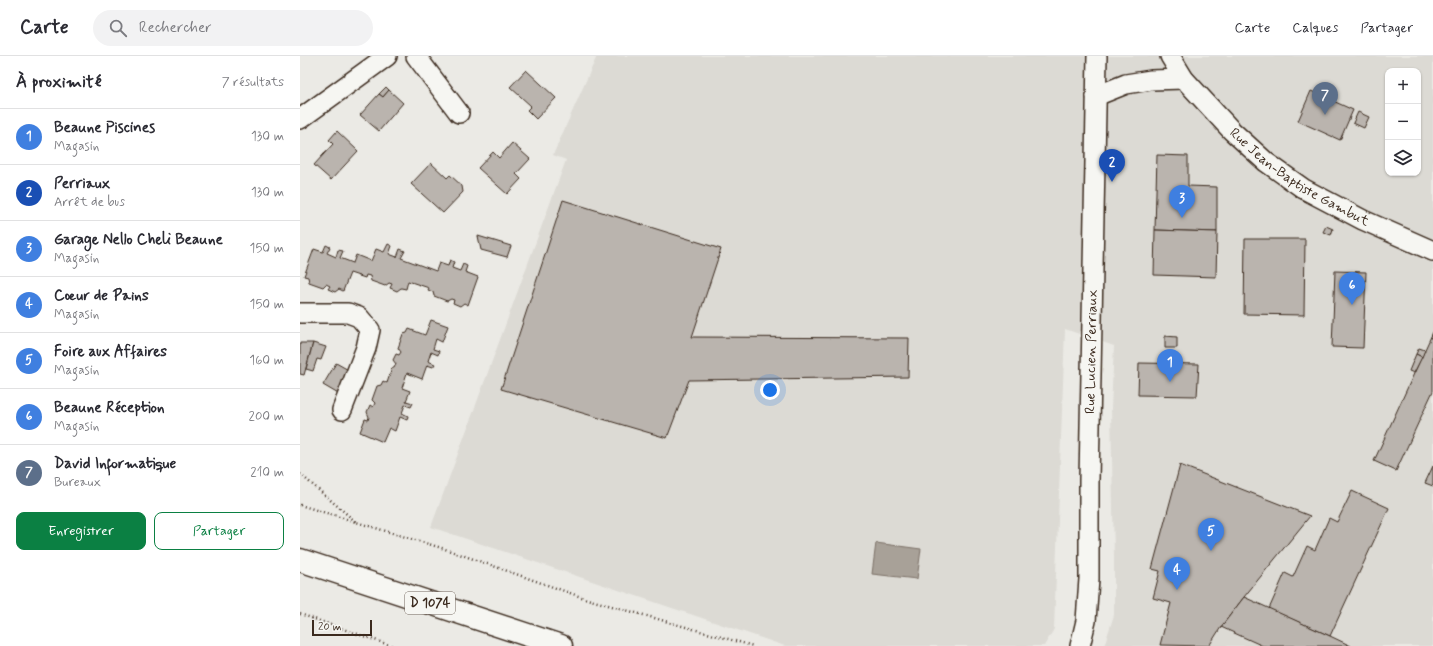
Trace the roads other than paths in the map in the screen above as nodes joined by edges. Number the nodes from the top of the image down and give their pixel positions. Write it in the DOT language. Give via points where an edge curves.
graph roads {
  1 [pos="387,56"];
  2 [pos="416,56"];
  3 [pos="1097,56"];
  4 [pos="1170,56"];
  5 [pos="1184,79"];
  6 [pos="1096,96"];
  7 [pos="459,113"];
  8 [pos="300,119"];
  9 [pos="1433,250"];
  10 [pos="300,314"];
  11 [pos="342,410"];
  12 [pos="300,560"];
  13 [pos="561,646"];
  14 [pos="1080,646"];
  1 -- 8 [label="street"];
  2 -- 7 [label="street"];
  3 -- 6 [label="street, Rue Lucien Perriaux"];
  4 -- 5 [label="street, Rue Jean-Baptiste Gambut"];
  5 -- 6 [label="street" via="1126,84"];
  5 -- 9 [label="street, Rue Jean-Baptiste Gambut" via="1232,131 1266,162 1304,189 1363,220"];
  6 -- 14 [label="street, Rue Lucien Perriaux" via="1089,580 1086,621"];
  10 -- 11 [label="street" via="348,313 359,317 370,330 366,348"];
  12 -- 13 [label="main road, D 1074"];
}
